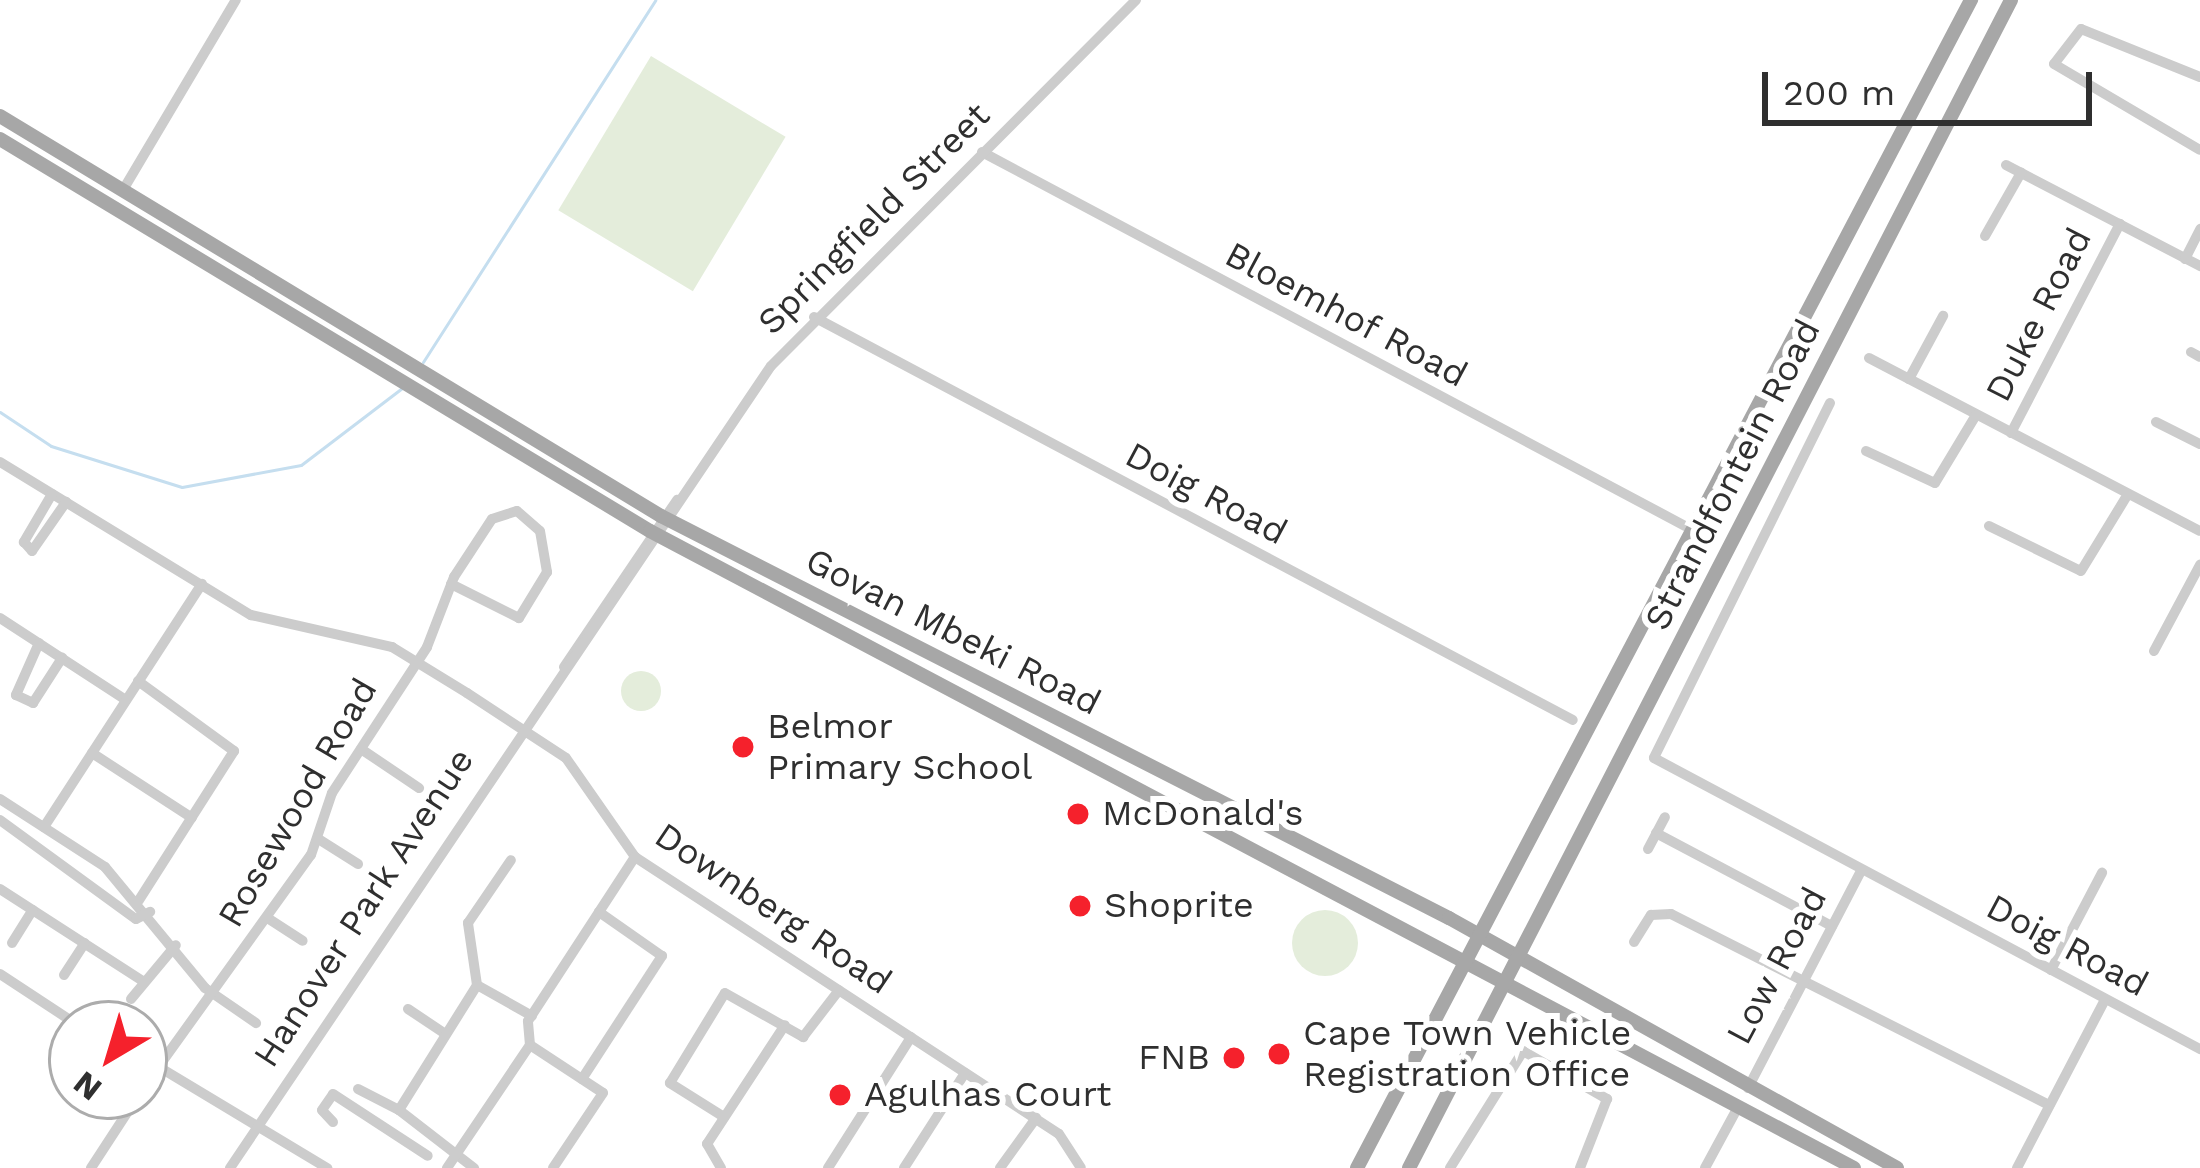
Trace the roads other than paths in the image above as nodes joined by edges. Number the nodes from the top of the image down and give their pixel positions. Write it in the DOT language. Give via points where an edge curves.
graph roads {
  1 [pos="236,0"];
  2 [pos="1136,0"];
  3 [pos="1971,0"];
  4 [pos="2011,0"];
  5 [pos="2200,77"];
  6 [pos="0,116"];
  7 [pos="0,139"];
  8 [pos="2200,149"];
  9 [pos="982,152"];
  10 [pos="2006,164"];
  11 [pos="2021,172"];
  12 [pos="123,190"];
  13 [pos="2120,224"];
  14 [pos="2200,230"];
  15 [pos="1985,236"];
  16 [pos="2186,259"];
  17 [pos="2200,266"];
  18 [pos="1943,316"];
  19 [pos="814,317"];
  20 [pos="1869,358"];
  21 [pos="1909,379"];
  22 [pos="1830,403"];
  23 [pos="1976,415"];
  24 [pos="2156,422"];
  25 [pos="2012,433"];
  26 [pos="2200,444"];
  27 [pos="1866,451"];
  28 [pos="0,462"];
  29 [pos="52,494"];
  30 [pos="2128,494"];
  31 [pos="66,502"];
  32 [pos="665,518"];
  33 [pos="1685,526"];
  34 [pos="1988,526"];
  35 [pos="2200,531"];
  36 [pos="655,533"];
  37 [pos="2200,565"];
  38 [pos="202,584"];
  39 [pos="451,584"];
  40 [pos="0,618"];
  41 [pos="39,643"];
  42 [pos="2154,651"];
  43 [pos="62,658"];
  44 [pos="416,661"];
  45 [pos="138,681"];
  46 [pos="126,700"];
  47 [pos="1573,720"];
  48 [pos="518,727"];
  49 [pos="361,749"];
  50 [pos="92,753"];
  51 [pos="419,788"];
  52 [pos="0,799"];
  53 [pos="1665,817"];
  54 [pos="192,818"];
  55 [pos="0,820"];
  56 [pos="44,827"];
  57 [pos="1656,833"];
  58 [pos="320,840"];
  59 [pos="1648,849"];
  60 [pos="635,856"];
  61 [pos="512,860"];
  62 [pos="358,863"];
  63 [pos="1860,873"];
  64 [pos="2102,873"];
  65 [pos="0,889"];
  66 [pos="140,900"];
  67 [pos="33,910"];
  68 [pos="149,912"];
  69 [pos="599,912"];
  70 [pos="269,919"];
  71 [pos="1832,926"];
  72 [pos="1473,932"];
  73 [pos="303,941"];
  74 [pos="1634,942"];
  75 [pos="12,943"];
  76 [pos="85,943"];
  77 [pos="176,944"];
  78 [pos="1462,952"];
  79 [pos="1516,956"];
  80 [pos="2051,970"];
  81 [pos="0,974"];
  82 [pos="64,975"];
  83 [pos="1506,976"];
  84 [pos="1804,980"];
  85 [pos="143,981"];
  86 [pos="477,985"];
  87 [pos="205,988"];
  88 [pos="839,990"];
  89 [pos="131,999"];
  90 [pos="2105,1000"];
  91 [pos="48,1006"];
  92 [pos="408,1009"];
  93 [pos="532,1016"];
  94 [pos="256,1023"];
  95 [pos="785,1025"];
  96 [pos="444,1033"];
  97 [pos="911,1037"];
  98 [pos="530,1045"];
  99 [pos="168,1049"];
  100 [pos="2200,1049"];
  101 [pos="168,1071"];
  102 [pos="965,1073"];
  103 [pos="582,1079"];
  104 [pos="1748,1088"];
  105 [pos="358,1089"];
  106 [pos="2049,1105"];
  107 [pos="1738,1107"];
  108 [pos="399,1110"];
  109 [pos="724,1118"];
  110 [pos="1036,1118"];
  111 [pos="122,1120"];
  112 [pos="333,1122"];
  113 [pos="260,1123"];
  114 [pos="414,1128"];
  115 [pos="406,1141"];
  116 [pos="428,1156"];
  117 [pos="455,1156"];
  118 [pos="91,1168"];
  119 [pos="230,1168"];
  120 [pos="326,1168"];
  121 [pos="447,1168"];
  122 [pos="474,1168"];
  123 [pos="553,1168"];
  124 [pos="721,1168"];
  125 [pos="828,1168"];
  126 [pos="904,1168"];
  127 [pos="1000,1168"];
  128 [pos="1081,1168"];
  129 [pos="1357,1168"];
  130 [pos="1409,1168"];
  131 [pos="1450,1168"];
  132 [pos="1580,1168"];
  133 [pos="1705,1168"];
  134 [pos="1854,1168"];
  135 [pos="1897,1168"];
  136 [pos="2017,1168"];
  1 -- 12 [label="street"];
  2 -- 9 [label="street, Springfield Street"];
  3 -- 33 [label="main road, Strandfontein Road"];
  4 -- 79 [label="main road, Strandfontein Road"];
  5 -- 8 [label="street" via="2081,29 2054,61 2060,76"];
  6 -- 12 [label="main road, Govan Mbeki Road"];
  7 -- 36 [label="main road, Govan Mbeki Road"];
  9 -- 19 [label="street, Springfield Street"];
  9 -- 33 [label="street, Bloemhof Road"];
  10 -- 11 [label="street"];
  11 -- 13 [label="street"];
  11 -- 15 [label="street"];
  12 -- 32 [label="main road, Govan Mbeki Road"];
  13 -- 16 [label="street"];
  13 -- 25 [label="street, Duke Road"];
  14 -- 16 [label="street"];
  16 -- 17 [label="street"];
  18 -- 21 [label="street"];
  19 -- 32 [label="street, Springfield Street"];
  19 -- 47 [label="street, Doig Road"];
  20 -- 21 [label="street"];
  21 -- 23 [label="street"];
  22 -- 63 [label="street, Doig Road" via="1654,758"];
  23 -- 25 [label="street"];
  23 -- 27 [label="street" via="1935,483"];
  24 -- 26 [label="street"];
  25 -- 30 [label="street"];
  28 -- 29 [label="street, Downberg Road"];
  29 -- 31 [label="street, Downberg Road"];
  29 -- 31 [label="street" via="24,542 32,551"];
  30 -- 34 [label="street" via="2081,571"];
  30 -- 35 [label="street"];
  31 -- 38 [label="street, Downberg Road"];
  32 -- 36 [label="street, Springfield Street"];
  32 -- 72 [label="main road, Govan Mbeki Road"];
  33 -- 72 [label="main road, Strandfontein Road"];
  36 -- 48 [label="street, Hanover Park Avenue"];
  36 -- 78 [label="main road, Govan Mbeki Road"];
  37 -- 42 [label="street"];
  38 -- 44 [label="street, Downberg Road" via="269,623"];
  38 -- 45 [label="street"];
  39 -- 39 [label="street, Rosewood Road" via="519,618 547,572 540,531 501,509"];
  39 -- 44 [label="street, Rosewood Road"];
  40 -- 41 [label="street"];
  41 -- 43 [label="street"];
  41 -- 43 [label="street" via="16,695 33,703"];
  43 -- 46 [label="street"];
  44 -- 48 [label="street, Downberg Road"];
  44 -- 49 [label="street, Rosewood Road"];
  45 -- 46 [label="street"];
  45 -- 54 [label="street" via="232,745"];
  46 -- 50 [label="street"];
  48 -- 60 [label="street, Downberg Road" via="566,758"];
  48 -- 113 [label="street, Hanover Park Avenue"];
  49 -- 51 [label="street"];
  49 -- 58 [label="street, Rosewood Road" via="329,798"];
  50 -- 54 [label="street"];
  50 -- 56 [label="street"];
  52 -- 56 [label="street"];
  53 -- 57 [label="street"];
  54 -- 66 [label="street"];
  55 -- 68 [label="street" via="136,919"];
  56 -- 66 [label="street"];
  57 -- 59 [label="street"];
  57 -- 71 [label="street"];
  58 -- 62 [label="street"];
  58 -- 70 [label="street, Rosewood Road"];
  60 -- 69 [label="street"];
  60 -- 88 [label="street, Downberg Road"];
  61 -- 86 [label="street" via="468,922"];
  63 -- 71 [label="street, Low Road"];
  63 -- 80 [label="street, Doig Road"];
  64 -- 80 [label="street"];
  65 -- 67 [label="street"];
  66 -- 68 [label="street"];
  67 -- 75 [label="street"];
  67 -- 76 [label="street"];
  68 -- 77 [label="street"];
  69 -- 93 [label="street"];
  69 -- 103 [label="street" via="662,956"];
  70 -- 73 [label="street"];
  70 -- 87 [label="street, Rosewood Road"];
  71 -- 84 [label="street, Low Road"];
  72 -- 78 [label="main road, Strandfontein Road"];
  72 -- 79 [label="main road, Govan Mbeki Road"];
  74 -- 84 [label="street" via="1651,915 1671,914"];
  76 -- 82 [label="street"];
  76 -- 85 [label="street"];
  77 -- 85 [label="street"];
  77 -- 87 [label="street"];
  78 -- 83 [label="main road, Govan Mbeki Road"];
  78 -- 129 [label="main road, Strandfontein Road"];
  79 -- 83 [label="main road, Strandfontein Road"];
  79 -- 104 [label="main road, Govan Mbeki Road"];
  80 -- 90 [label="street, Doig Road"];
  81 -- 91 [label="street"];
  83 -- 107 [label="main road, Govan Mbeki Road"];
  83 -- 130 [label="main road, Strandfontein Road"];
  84 -- 104 [label="street, Low Road"];
  84 -- 106 [label="street"];
  85 -- 89 [label="street"];
  86 -- 93 [label="street"];
  86 -- 96 [label="street"];
  87 -- 94 [label="street"];
  87 -- 99 [label="street, Rosewood Road"];
  88 -- 95 [label="street" via="809,1036"];
  88 -- 97 [label="street, Downberg Road"];
  90 -- 100 [label="street, Doig Road"];
  90 -- 106 [label="street"];
  92 -- 96 [label="street"];
  93 -- 98 [label="street"];
  95 -- 109 [label="street"];
  95 -- 109 [label="street" via="728,992 670,1083"];
  96 -- 108 [label="street"];
  97 -- 102 [label="street, Downberg Road"];
  97 -- 125 [label="street"];
  98 -- 103 [label="street"];
  98 -- 117 [label="street"];
  101 -- 113 [label="street"];
  102 -- 110 [label="street, Downberg Road"];
  102 -- 126 [label="street"];
  103 -- 123 [label="street" via="603,1093"];
  104 -- 135 [label="main road, Govan Mbeki Road"];
  105 -- 108 [label="street"];
  106 -- 136 [label="street"];
  107 -- 133 [label="street"];
  107 -- 134 [label="main road, Govan Mbeki Road"];
  108 -- 114 [label="street"];
  109 -- 124 [label="street" via="705,1151"];
  110 -- 127 [label="street"];
  110 -- 128 [label="street, Downberg Road"];
  111 -- 118 [label="street"];
  112 -- 115 [label="street" via="322,1110 333,1094"];
  113 -- 119 [label="street, Hanover Park Avenue"];
  113 -- 120 [label="street"];
  114 -- 115 [label="street"];
  114 -- 117 [label="street"];
  115 -- 116 [label="street"];
  117 -- 121 [label="street"];
  117 -- 122 [label="street"];
  131 -- 132 [label="street" via="1509,1058 1530,1051 1609,1105"];
}
